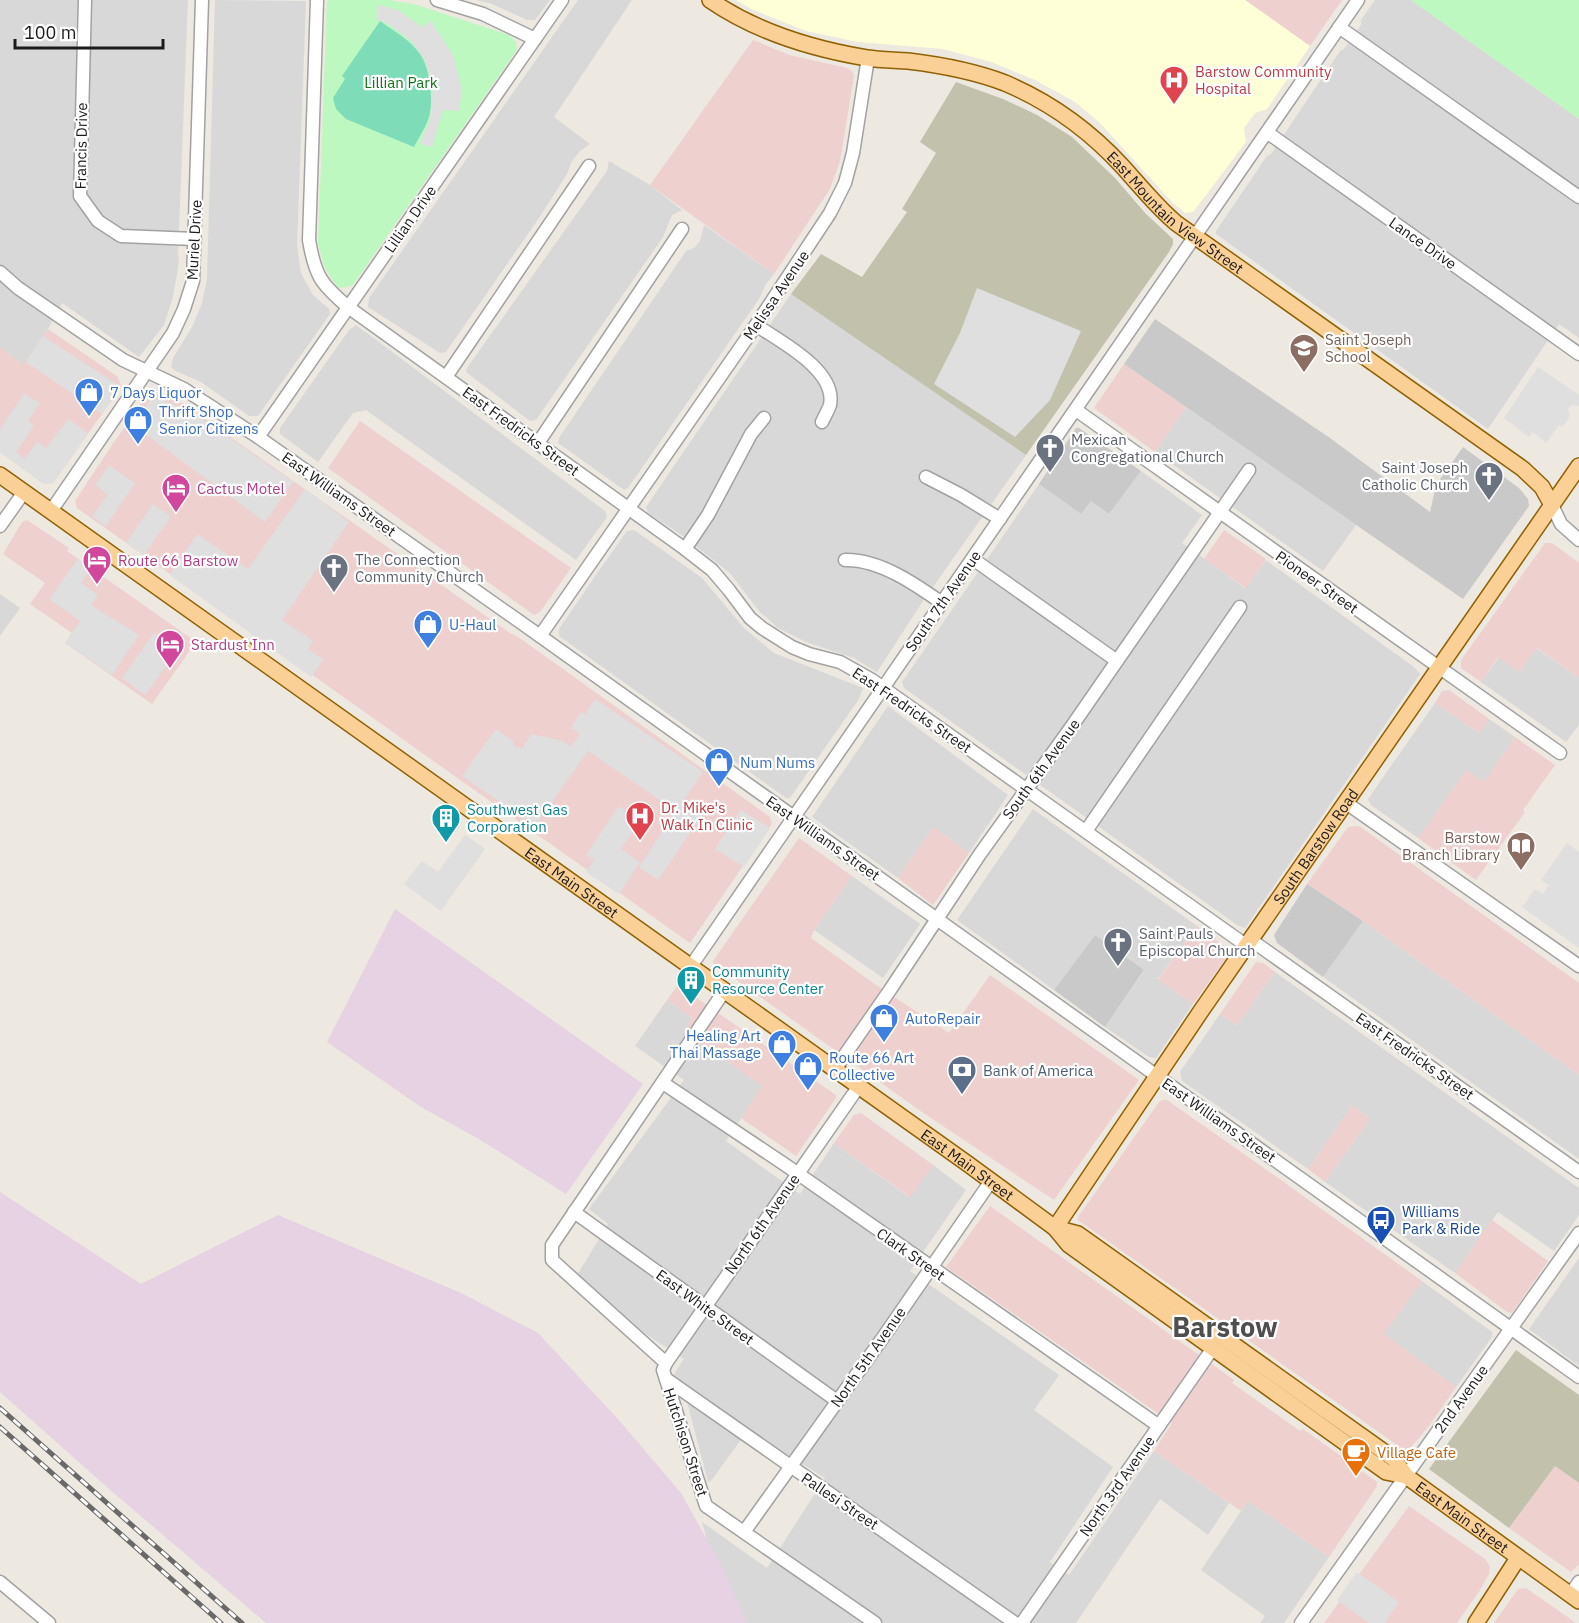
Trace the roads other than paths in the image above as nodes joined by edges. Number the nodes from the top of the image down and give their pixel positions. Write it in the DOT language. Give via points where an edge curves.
graph roads {
  1 [pos="85,0"];
  2 [pos="202,0"];
  3 [pos="316,0"];
  4 [pos="437,0"];
  5 [pos="562,0"];
  6 [pos="710,0"];
  7 [pos="1358,0"];
  8 [pos="1339,27"];
  9 [pos="535,39"];
  10 [pos="868,58"];
  11 [pos="1268,133"];
  12 [pos="589,166"];
  13 [pos="1579,197"];
  14 [pos="682,229"];
  15 [pos="1196,237"];
  16 [pos="195,239"];
  17 [pos="0,272"];
  18 [pos="348,307"];
  19 [pos="756,325"];
  20 [pos="1579,354"];
  21 [pos="146,372"];
  22 [pos="446,377"];
  23 [pos="1076,410"];
  24 [pos="764,418"];
  25 [pos="822,422"];
  26 [pos="258,438"];
  27 [pos="538,444"];
  28 [pos="1579,466"];
  29 [pos="1249,470"];
  30 [pos="0,475"];
  31 [pos="926,477"];
  32 [pos="24,492"];
  33 [pos="1552,506"];
  34 [pos="629,509"];
  35 [pos="51,511"];
  36 [pos="1219,513"];
  37 [pos="1000,519"];
  38 [pos="0,526"];
  39 [pos="1579,540"];
  40 [pos="685,549"];
  41 [pos="973,559"];
  42 [pos="845,560"];
  43 [pos="942,603"];
  44 [pos="1240,608"];
  45 [pos="540,636"];
  46 [pos="1118,661"];
  47 [pos="1439,668"];
  48 [pos="883,688"];
  49 [pos="1560,753"];
  50 [pos="1026,788"];
  51 [pos="1346,802"];
  52 [pos="794,817"];
  53 [pos="1086,831"];
  54 [pos="936,918"];
  55 [pos="1249,943"];
  56 [pos="691,966"];
  57 [pos="1579,966"];
  58 [pos="725,990"];
  59 [pos="835,1069"];
  60 [pos="1157,1076"];
  61 [pos="663,1083"];
  62 [pos="859,1086"];
  63 [pos="1579,1172"];
  64 [pos="797,1174"];
  65 [pos="991,1181"];
  66 [pos="574,1212"];
  67 [pos="1055,1228"];
  68 [pos="1579,1233"];
  69 [pos="930,1268"];
  70 [pos="705,1307"];
  71 [pos="1511,1329"];
  72 [pos="1213,1348"];
  73 [pos="666,1363"];
  74 [pos="1579,1377"];
  75 [pos="666,1379"];
  76 [pos="837,1401"];
  77 [pos="1159,1426"];
  78 [pos="790,1467"];
  79 [pos="1406,1476"];
  80 [pos="744,1532"];
  81 [pos="1518,1558"];
  82 [pos="0,1582"];
  83 [pos="1579,1582"];
  84 [pos="1574,1598"];
  85 [pos="49,1623"];
  86 [pos="874,1623"];
  87 [pos="1015,1623"];
  88 [pos="1022,1623"];
  89 [pos="1301,1623"];
  90 [pos="1476,1623"];
  1 -- 16 [label="street, Francis Drive" via="80,196 98,221 121,236"];
  2 -- 16 [label="street, Muriel Drive"];
  3 -- 18 [label="street, East Fredricks Street" via="309,240 314,268 326,288"];
  4 -- 9 [label="street" via="483,14"];
  5 -- 9 [label="street, Lillian Drive"];
  6 -- 10 [label="main road, East Mountain View Street" via="750,23 802,43"];
  7 -- 8 [label="street, South 7th Avenue"];
  8 -- 11 [label="street, South 7th Avenue"];
  8 -- 13 [label="street"];
  9 -- 18 [label="street, Lillian Drive"];
  10 -- 15 [label="main road, East Mountain View Street" via="963,70 1004,83 1041,101 1098,142 1160,210"];
  10 -- 19 [label="street, Melissa Avenue" via="845,183 830,213"];
  11 -- 15 [label="street, South 7th Avenue"];
  11 -- 20 [label="street, Lance Drive"];
  12 -- 22 [label="street"];
  14 -- 27 [label="street"];
  15 -- 23 [label="street, South 7th Avenue"];
  15 -- 33 [label="main road, East Mountain View Street" via="1523,469 1542,487"];
  16 -- 21 [label="street, Muriel Drive" via="193,281 184,309"];
  17 -- 21 [label="street, East Williams Street" via="67,322"];
  18 -- 22 [label="street, East Fredricks Street"];
  18 -- 26 [label="street, Lillian Drive"];
  19 -- 25 [label="street" via="812,363 825,379 830,405"];
  19 -- 34 [label="street, Melissa Avenue"];
  21 -- 26 [label="street, East Williams Street" via="184,388"];
  21 -- 35 [label="street, Muriel Drive"];
  22 -- 27 [label="street, East Fredricks Street"];
  23 -- 36 [label="street, Pioneer Street"];
  23 -- 37 [label="street, South 7th Avenue"];
  24 -- 40 [label="street"];
  26 -- 45 [label="street, East Williams Street"];
  27 -- 34 [label="street, East Fredricks Street"];
  28 -- 33 [label="main road, South Barstow Road"];
  29 -- 36 [label="street, South 6th Avenue"];
  30 -- 32 [label="main road, East Main Street"];
  31 -- 37 [label="street"];
  32 -- 35 [label="main road, East Main Street"];
  32 -- 38 [label="street"];
  33 -- 39 [label="street, East Mountain View Street" via="1561,524"];
  33 -- 47 [label="main road, South Barstow Road"];
  34 -- 40 [label="street, East Fredricks Street"];
  34 -- 45 [label="street, Melissa Avenue"];
  35 -- 56 [label="main road, East Main Street"];
  36 -- 46 [label="street, South 6th Avenue"];
  36 -- 47 [label="street, Pioneer Street"];
  37 -- 41 [label="street, South 7th Avenue"];
  40 -- 48 [label="street, East Fredricks Street" via="711,570 762,628 801,650 848,666"];
  41 -- 43 [label="street, South 7th Avenue"];
  41 -- 46 [label="street"];
  42 -- 43 [label="street" via="897,574"];
  43 -- 48 [label="street, South 7th Avenue"];
  44 -- 53 [label="street"];
  45 -- 52 [label="street, East Williams Street"];
  46 -- 50 [label="street, South 6th Avenue"];
  47 -- 49 [label="street, Pioneer Street"];
  47 -- 51 [label="main road, South Barstow Road"];
  48 -- 50 [label="street, East Fredricks Street"];
  48 -- 52 [label="street, South 7th Avenue"];
  50 -- 53 [label="street, East Fredricks Street"];
  50 -- 54 [label="street, South 6th Avenue"];
  51 -- 55 [label="main road, South Barstow Road"];
  51 -- 57 [label="street"];
  52 -- 54 [label="street, East Williams Street"];
  52 -- 56 [label="street, South 7th Avenue"];
  53 -- 55 [label="street, East Fredricks Street"];
  54 -- 59 [label="street, South 6th Avenue"];
  54 -- 60 [label="street, East Williams Street"];
  55 -- 60 [label="main road, South Barstow Road"];
  55 -- 63 [label="street, East Fredricks Street"];
  56 -- 58 [label="main road, East Main Street"];
  58 -- 59 [label="main road, East Main Street"];
  58 -- 61 [label="street"];
  59 -- 62 [label="main road, East Main Street"];
  60 -- 67 [label="main road, South Barstow Road"];
  60 -- 71 [label="street, East Williams Street"];
  61 -- 64 [label="street, Clark Street"];
  61 -- 66 [label="street"];
  62 -- 64 [label="street, North 6th Avenue"];
  62 -- 65 [label="main road, East Main Street"];
  64 -- 69 [label="street, Clark Street"];
  64 -- 70 [label="street, North 6th Avenue"];
  65 -- 67 [label="main road, East Main Street"];
  65 -- 69 [label="street, North 5th Avenue"];
  66 -- 70 [label="street, East White Street"];
  66 -- 73 [label="street" via="552,1245 552,1260"];
  67 -- 72 [label="main road, East Main Street" via="1069,1245"];
  67 -- 79 [label="main road, East Main Street" via="1078,1234 1394,1459"];
  68 -- 71 [label="street, 2nd Avenue"];
  69 -- 76 [label="street, North 5th Avenue"];
  69 -- 77 [label="street, Clark Street"];
  70 -- 73 [label="street, North 6th Avenue"];
  70 -- 76 [label="street, East White Street"];
  71 -- 74 [label="street, East Williams Street"];
  71 -- 79 [label="street, 2nd Avenue"];
  72 -- 77 [label="street, North 3rd Avenue"];
  72 -- 79 [label="main road, East Main Street" via="1386,1472"];
  73 -- 75 [label="street, Hutchison Street"];
  75 -- 78 [label="street, Pallesi Street"];
  75 -- 80 [label="street, Hutchison Street" via="706,1506"];
  76 -- 78 [label="street, North 5th Avenue"];
  77 -- 88 [label="street, North 3rd Avenue"];
  78 -- 80 [label="street, North 5th Avenue"];
  78 -- 87 [label="street, Pallesi Street"];
  79 -- 81 [label="main road, East Main Street"];
  79 -- 89 [label="street, 2nd Avenue"];
  80 -- 86 [label="street, Hutchison Street"];
  81 -- 84 [label="main road, East Main Street"];
  81 -- 90 [label="main road"];
  82 -- 85 [label="street"];
  83 -- 84 [label="street"];
}
